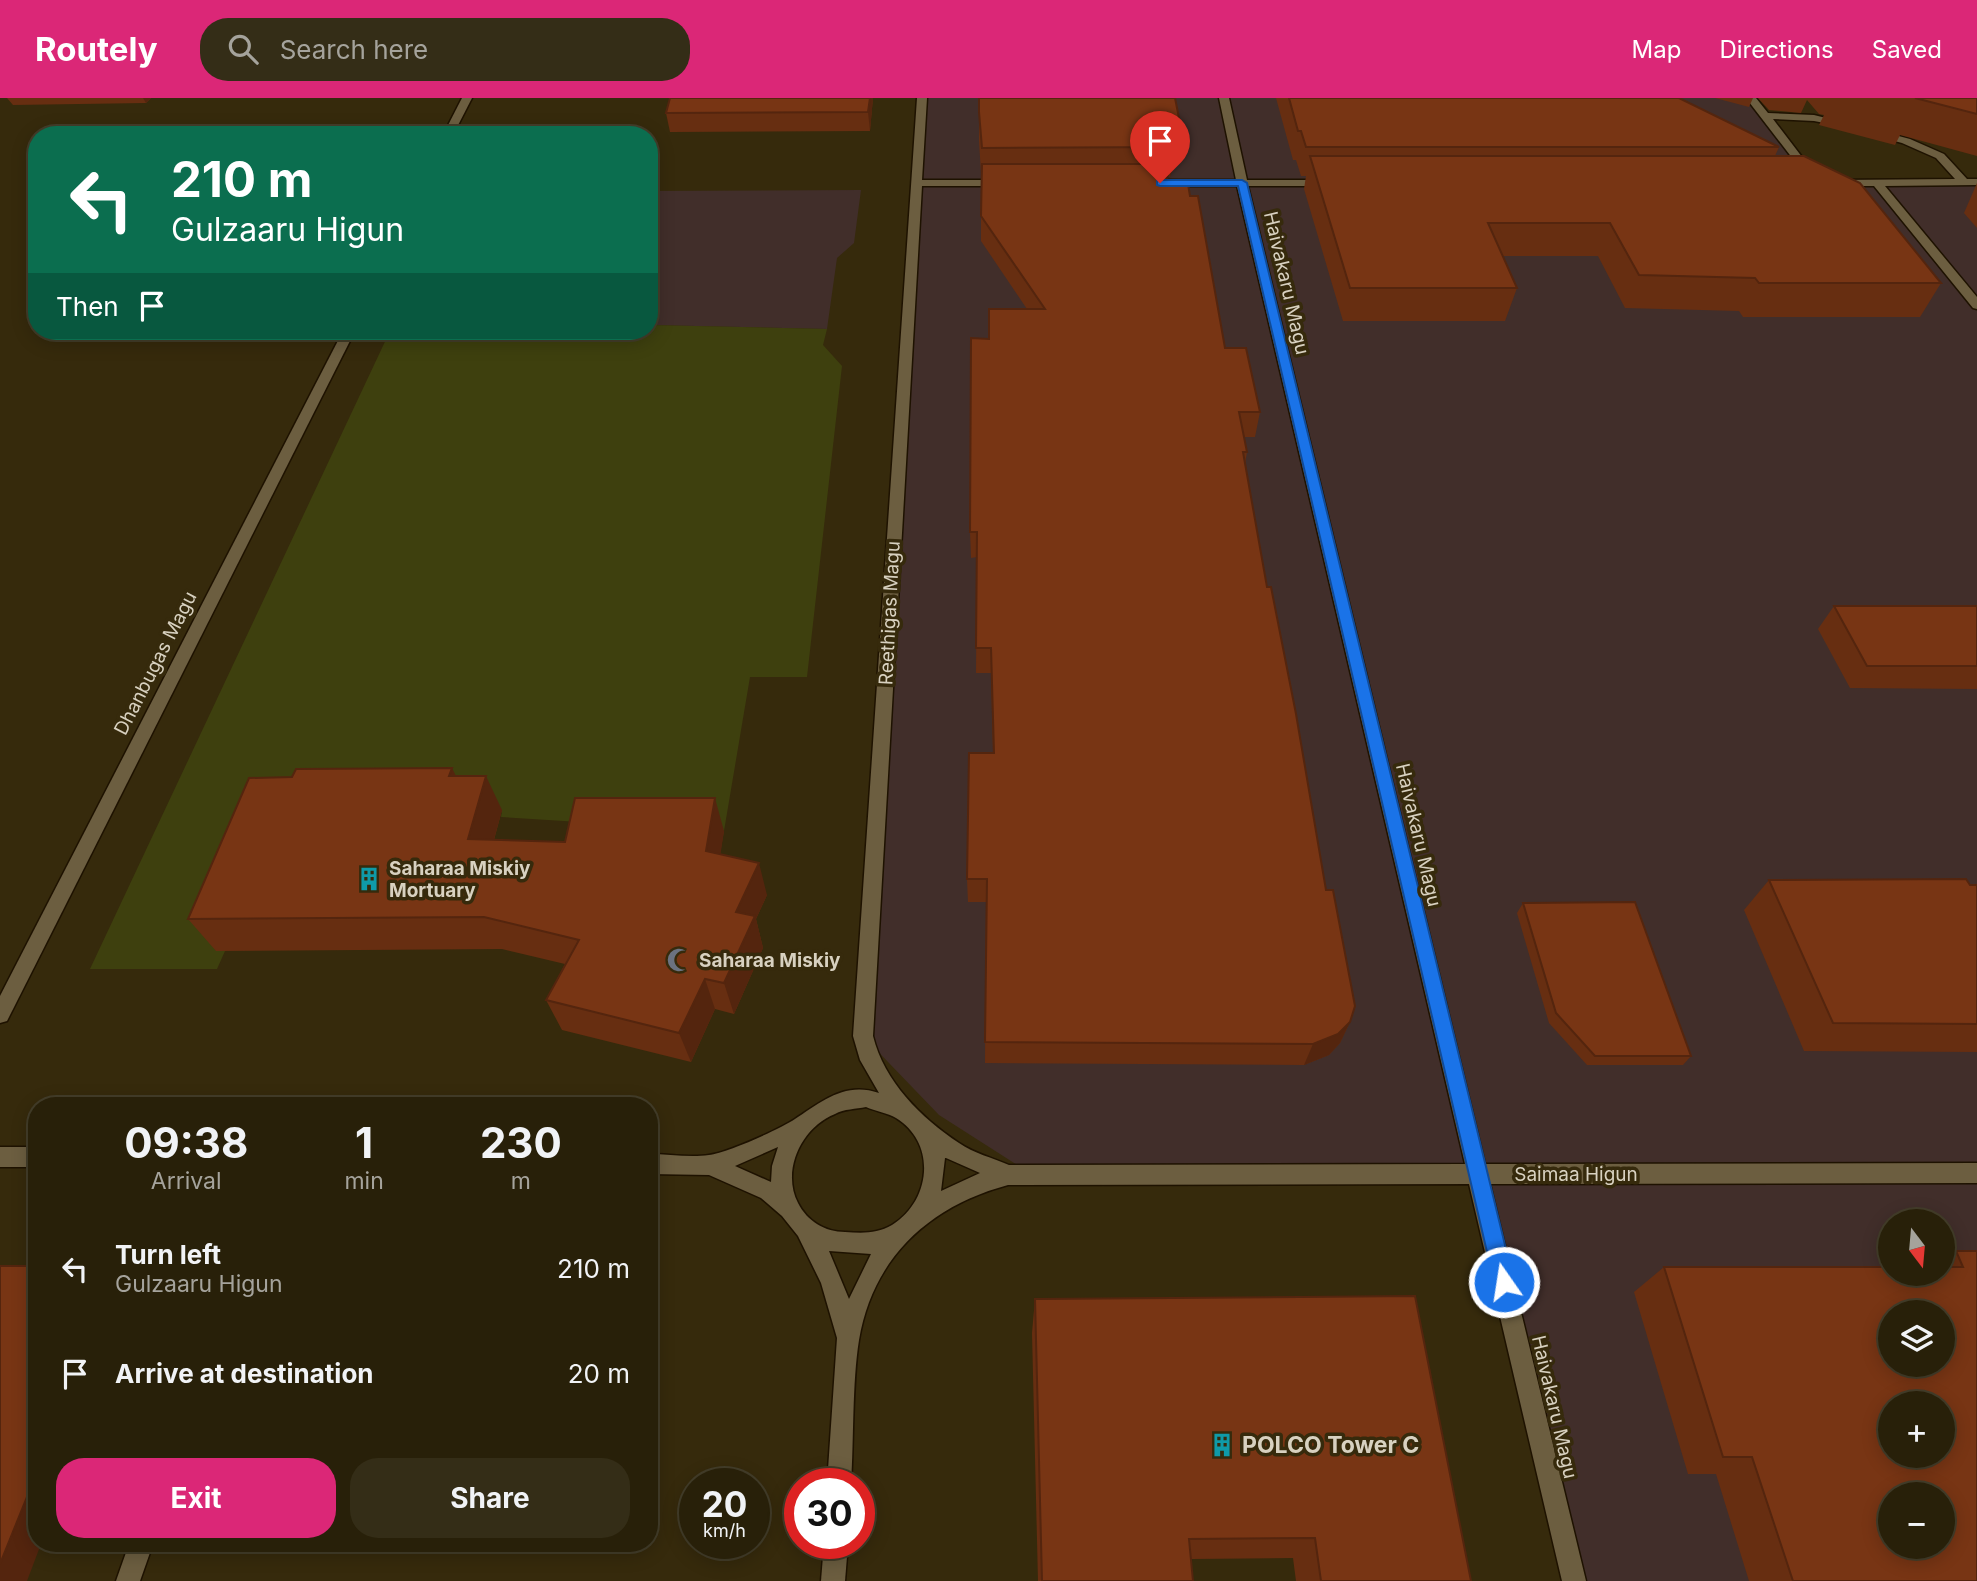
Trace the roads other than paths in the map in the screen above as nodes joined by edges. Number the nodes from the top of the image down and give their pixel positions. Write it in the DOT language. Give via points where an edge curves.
graph roads {
  1 [pos="467,98"];
  2 [pos="922,98"];
  3 [pos="1224,98"];
  4 [pos="1751,98"];
  5 [pos="1806,108"];
  6 [pos="1766,116"];
  7 [pos="1814,118"];
  8 [pos="453,126"];
  9 [pos="1854,127"];
  10 [pos="1867,131"];
  11 [pos="1876,182"];
  12 [pos="916,183"];
  13 [pos="1011,183"];
  14 [pos="1133,183"];
  15 [pos="1242,183"];
  16 [pos="1338,183"];
  17 [pos="1803,183"];
  18 [pos="1822,183"];
  19 [pos="1964,183"];
  20 [pos="1977,183"];
  21 [pos="1977,305"];
  22 [pos="344,340"];
  23 [pos="0,1015"];
  24 [pos="909,1113"];
  25 [pos="802,1125"];
  26 [pos="925,1129"];
  27 [pos="0,1157"];
  28 [pos="28,1157"];
  29 [pos="658,1164"];
  30 [pos="710,1164"];
  31 [pos="1977,1173"];
  32 [pos="1478,1174"];
  33 [pos="1008,1175"];
  34 [pos="790,1211"];
  35 [pos="918,1216"];
  36 [pos="805,1229"];
  37 [pos="899,1233"];
  38 [pos="848,1340"];
  39 [pos="840,1468"];
  40 [pos="138,1552"];
  41 [pos="834,1559"];
  42 [pos="128,1581"];
  43 [pos="833,1581"];
  44 [pos="1574,1581"];
  1 -- 8 [label="street"];
  2 -- 12 [label="street, Reethigas Magu"];
  3 -- 15 [label="street, Haivakaru Magu"];
  4 -- 6 [label="street"];
  5 -- 7 [label="street"];
  6 -- 7 [label="street"];
  6 -- 18 [label="street"];
  7 -- 9 [label="street"];
  10 -- 19 [label="street" via="1940,156"];
  11 -- 18 [label="street"];
  11 -- 19 [label="street"];
  11 -- 21 [label="street"];
  12 -- 13 [label="street"];
  12 -- 24 [label="street, Reethigas Magu" via="863,1036 867,1060"];
  14 -- 15 [label="street"];
  15 -- 16 [label="street"];
  15 -- 32 [label="street, Haivakaru Magu"];
  17 -- 18 [label="street"];
  19 -- 20 [label="street"];
  22 -- 23 [label="street, Dhanbugas Magu"];
  24 -- 25 [label="street" via="890,1102 866,1098 821,1110"];
  24 -- 26 [label="street"];
  25 -- 30 [label="street"];
  25 -- 34 [label="street" via="781,1167"];
  26 -- 33 [label="street, Saimaa Higun" via="953,1151"];
  26 -- 35 [label="street" via="935,1149 937,1172 931,1195"];
  27 -- 28 [label="street"];
  29 -- 30 [label="street"];
  30 -- 34 [label="street" via="768,1191"];
  31 -- 32 [label="street, Saimaa Higun"];
  32 -- 33 [label="street, Saimaa Higun"];
  32 -- 44 [label="street, Haivakaru Magu"];
  33 -- 35 [label="street, Saimaa Higun" via="975,1184"];
  34 -- 36 [label="street"];
  35 -- 37 [label="street"];
  36 -- 37 [label="street" via="850,1245 876,1243"];
  36 -- 38 [label="street" via="839,1299"];
  37 -- 38 [label="street" via="874,1269"];
  38 -- 39 [label="street"];
  40 -- 42 [label="street"];
  41 -- 43 [label="street"];
}
